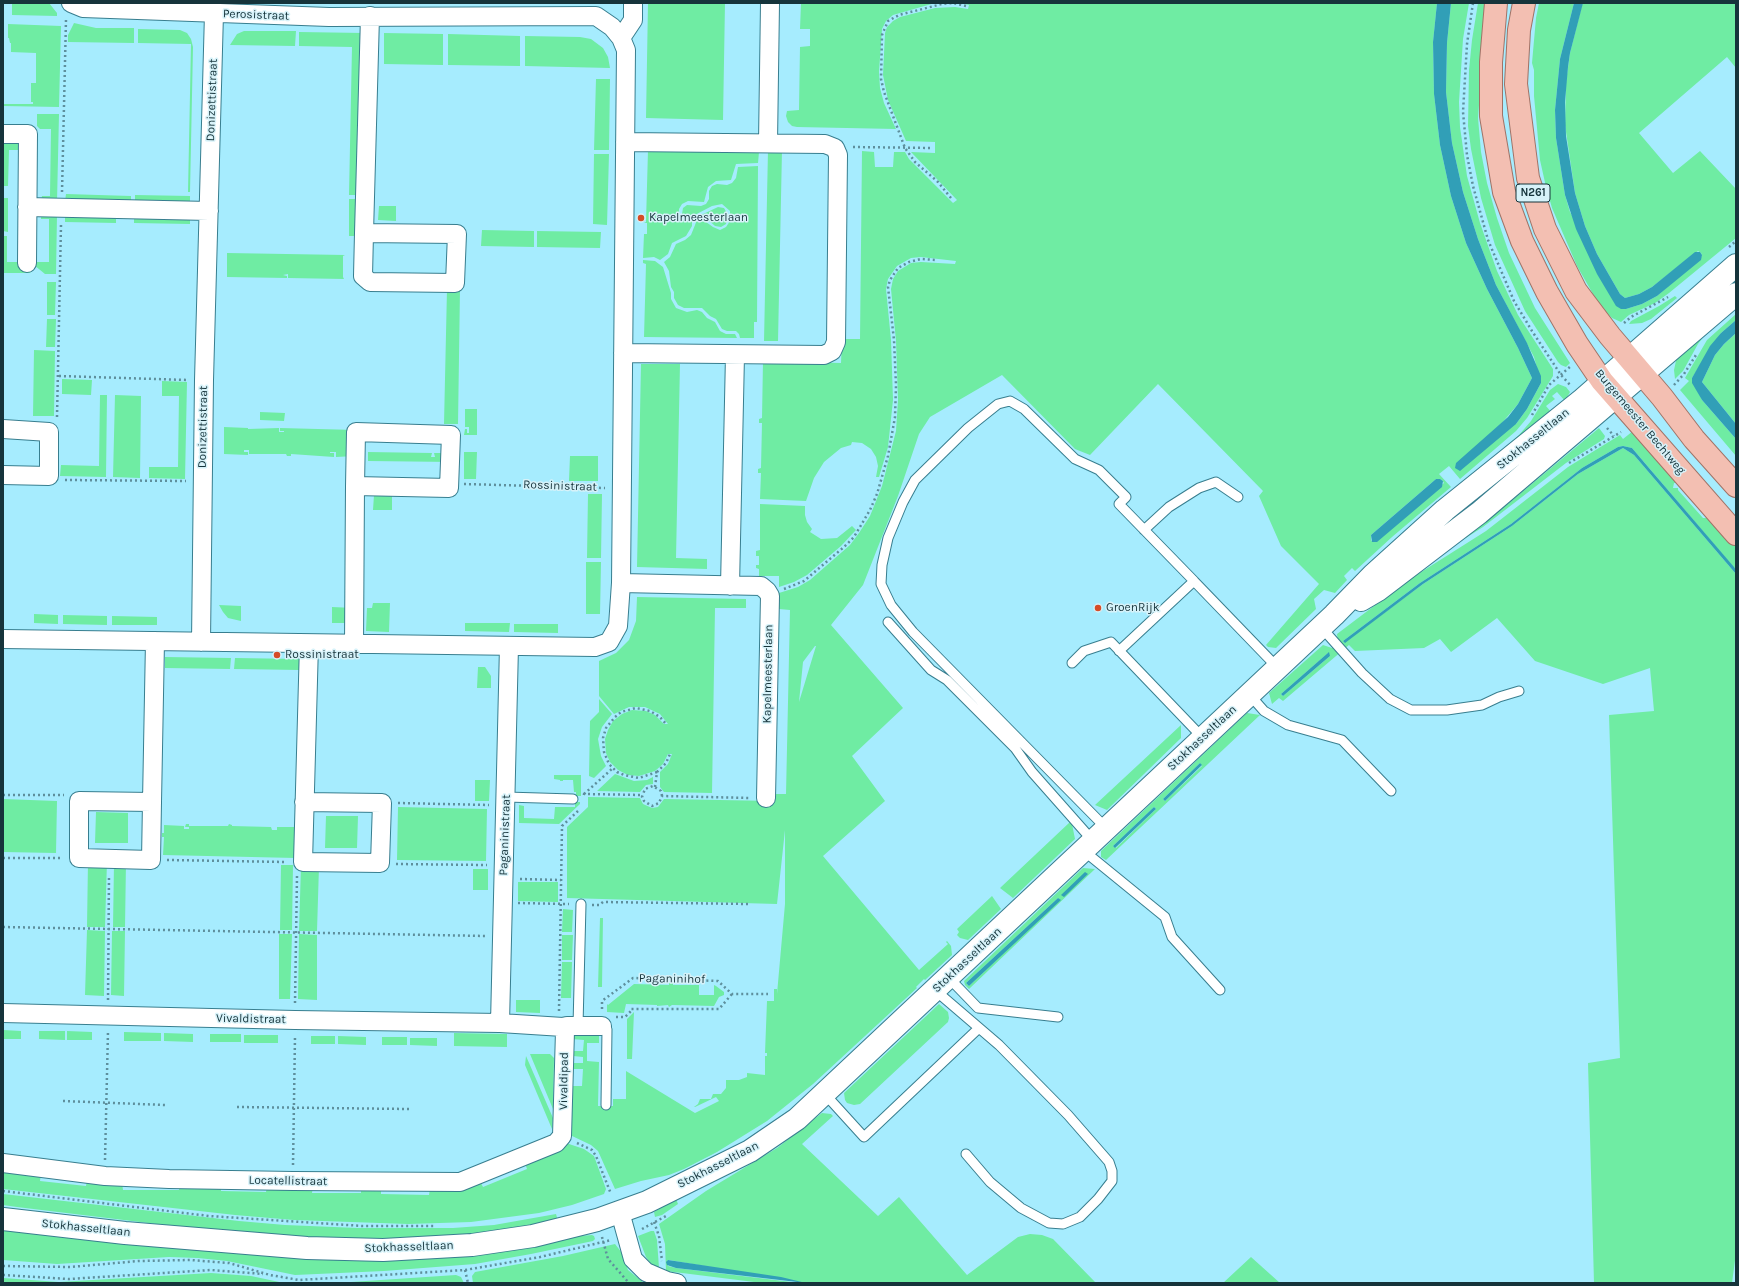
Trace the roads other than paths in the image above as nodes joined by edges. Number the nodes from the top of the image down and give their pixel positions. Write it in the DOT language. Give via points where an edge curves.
graph roads {
  1 [pos="71,3"];
  2 [pos="633,3"];
  3 [pos="770,3"];
  4 [pos="1496,3"];
  5 [pos="1524,3"];
  6 [pos="329,10"];
  7 [pos="214,13"];
  8 [pos="370,16"];
  9 [pos="620,38"];
  10 [pos="3,134"];
  11 [pos="625,142"];
  12 [pos="768,142"];
  13 [pos="27,207"];
  14 [pos="208,211"];
  15 [pos="364,233"];
  16 [pos="1730,258"];
  17 [pos="27,263"];
  18 [pos="1736,294"];
  19 [pos="623,353"];
  20 [pos="735,355"];
  21 [pos="1635,366"];
  22 [pos="1608,389"];
  23 [pos="3,429"];
  24 [pos="3,476"];
  25 [pos="355,486"];
  26 [pos="1736,486"];
  27 [pos="1238,498"];
  28 [pos="1144,530"];
  29 [pos="1736,534"];
  30 [pos="1194,581"];
  31 [pos="621,583"];
  32 [pos="730,586"];
  33 [pos="1327,621"];
  34 [pos="888,622"];
  35 [pos="3,639"];
  36 [pos="155,642"];
  37 [pos="201,642"];
  38 [pos="309,644"];
  39 [pos="354,644"];
  40 [pos="509,646"];
  41 [pos="1119,651"];
  42 [pos="1072,663"];
  43 [pos="1277,667"];
  44 [pos="1519,691"];
  45 [pos="1249,694"];
  46 [pos="1203,738"];
  47 [pos="1391,791"];
  48 [pos="766,798"];
  49 [pos="572,799"];
  50 [pos="505,801"];
  51 [pos="152,802"];
  52 [pos="304,802"];
  53 [pos="1094,840"];
  54 [pos="581,904"];
  55 [pos="942,983"];
  56 [pos="1220,990"];
  57 [pos="3,1013"];
  58 [pos="1058,1017"];
  59 [pos="602,1021"];
  60 [pos="500,1023"];
  61 [pos="567,1026"];
  62 [pos="979,1028"];
  63 [pos="824,1093"];
  64 [pos="606,1105"];
  65 [pos="562,1136"];
  66 [pos="966,1154"];
  67 [pos="3,1163"];
  68 [pos="615,1203"];
  69 [pos="3,1219"];
  70 [pos="678,1283"];
  1 -- 7 [label="street, Perosistraat" via="83,8"];
  2 -- 9 [label="street" via="633,20"];
  3 -- 12 [label="street"];
  4 -- 22 [label="main road, Burgemeester Bechtweg / N261" via="1491,62 1491,116 1504,192 1522,241 1541,279 1577,344"];
  5 -- 21 [label="main road, N261" via="1519,30 1516,84 1528,178 1545,229 1573,284"];
  6 -- 7 [label="street, Perosistraat"];
  6 -- 8 [label="street, Perosistraat"];
  7 -- 14 [label="street, Donizettistraat"];
  8 -- 9 [label="street, Perosistraat" via="596,16 612,26"];
  8 -- 15 [label="street"];
  9 -- 11 [label="street" via="626,50"];
  10 -- 13 [label="street" via="28,134"];
  11 -- 12 [label="street"];
  11 -- 19 [label="street"];
  12 -- 20 [label="street" via="825,144 835,148 838,155 836,342 832,351 824,355"];
  13 -- 14 [label="street"];
  13 -- 17 [label="street"];
  14 -- 37 [label="street, Donizettistraat"];
  15 -- 15 [label="street" via="363,276 370,282 455,282 457,234"];
  16 -- 21 [label="street, Stokhasseltlaan"];
  18 -- 21 [label="street, Stokhasseltlaan"];
  19 -- 20 [label="street"];
  19 -- 31 [label="street"];
  20 -- 32 [label="street"];
  21 -- 22 [label="street, Stokhasseltlaan"];
  21 -- 26 [label="main road, N261"];
  22 -- 29 [label="main road, Burgemeester Bechtweg / N261"];
  22 -- 33 [label="street, Stokhasseltlaan" via="1582,399 1445,510"];
  23 -- 24 [label="street" via="49,432 49,476"];
  25 -- 25 [label="street" via="450,488 451,435 356,432"];
  25 -- 39 [label="street"];
  27 -- 28 [label="lane" via="1216,482 1198,488 1169,506"];
  28 -- 30 [label="lane"];
  28 -- 53 [label="lane" via="1119,504 1126,496 1098,470 1075,459 1024,409 1010,401 998,404 968,428 915,480 888,538 882,565 881,584 891,605"];
  30 -- 41 [label="lane"];
  30 -- 43 [label="lane"];
  31 -- 32 [label="street"];
  31 -- 40 [label="street" via="618,626 609,642 595,647"];
  32 -- 48 [label="street, Kapelmeesterlaan" via="761,586 770,596"];
  33 -- 43 [label="street, Stokhasseltlaan"];
  33 -- 44 [label="lane" via="1362,673 1390,699 1411,710 1447,710 1482,705"];
  34 -- 53 [label="lane" via="931,670 947,680 1015,748 1032,772"];
  35 -- 36 [label="street"];
  36 -- 37 [label="street"];
  36 -- 51 [label="street"];
  37 -- 38 [label="street"];
  38 -- 39 [label="street"];
  38 -- 52 [label="street"];
  39 -- 40 [label="street"];
  40 -- 50 [label="street, Paganinistraat"];
  41 -- 42 [label="lane" via="1111,642 1084,651"];
  41 -- 46 [label="lane"];
  43 -- 45 [label="street, Stokhasseltlaan"];
  45 -- 46 [label="street, Stokhasseltlaan"];
  45 -- 47 [label="lane" via="1264,711 1288,725 1342,740"];
  46 -- 53 [label="street, Stokhasseltlaan"];
  49 -- 50 [label="lane"];
  50 -- 60 [label="street, Paganinistraat"];
  51 -- 51 [label="street" via="151,860 78,858 79,801"];
  52 -- 52 [label="street" via="382,803 380,863 302,862"];
  53 -- 55 [label="street, Stokhasseltlaan"];
  53 -- 56 [label="lane" via="1165,917 1172,937"];
  54 -- 61 [label="lane"];
  55 -- 58 [label="lane" via="978,1008"];
  55 -- 62 [label="lane" via="943,997"];
  55 -- 63 [label="street, Stokhasseltlaan"];
  57 -- 60 [label="street, Vivaldistraat"];
  59 -- 61 [label="street"];
  59 -- 64 [label="lane" via="607,1029"];
  60 -- 61 [label="street"];
  61 -- 65 [label="street, Vivaldipad"];
  62 -- 63 [label="lane" via="864,1137"];
  62 -- 66 [label="lane" via="1068,1115 1109,1162 1112,1181 1098,1200 1080,1217 1062,1224 1049,1223 1021,1208 990,1182"];
  63 -- 68 [label="street, Stokhasseltlaan" via="797,1119 750,1151 647,1202"];
  65 -- 67 [label="street, Locatellistraat" via="556,1143 455,1183 293,1182 105,1176"];
  68 -- 69 [label="street, Stokhasseltlaan" via="597,1220 518,1238 472,1245 383,1250 257,1244"];
  68 -- 70 [label="street" via="633,1259 646,1272"];
}
